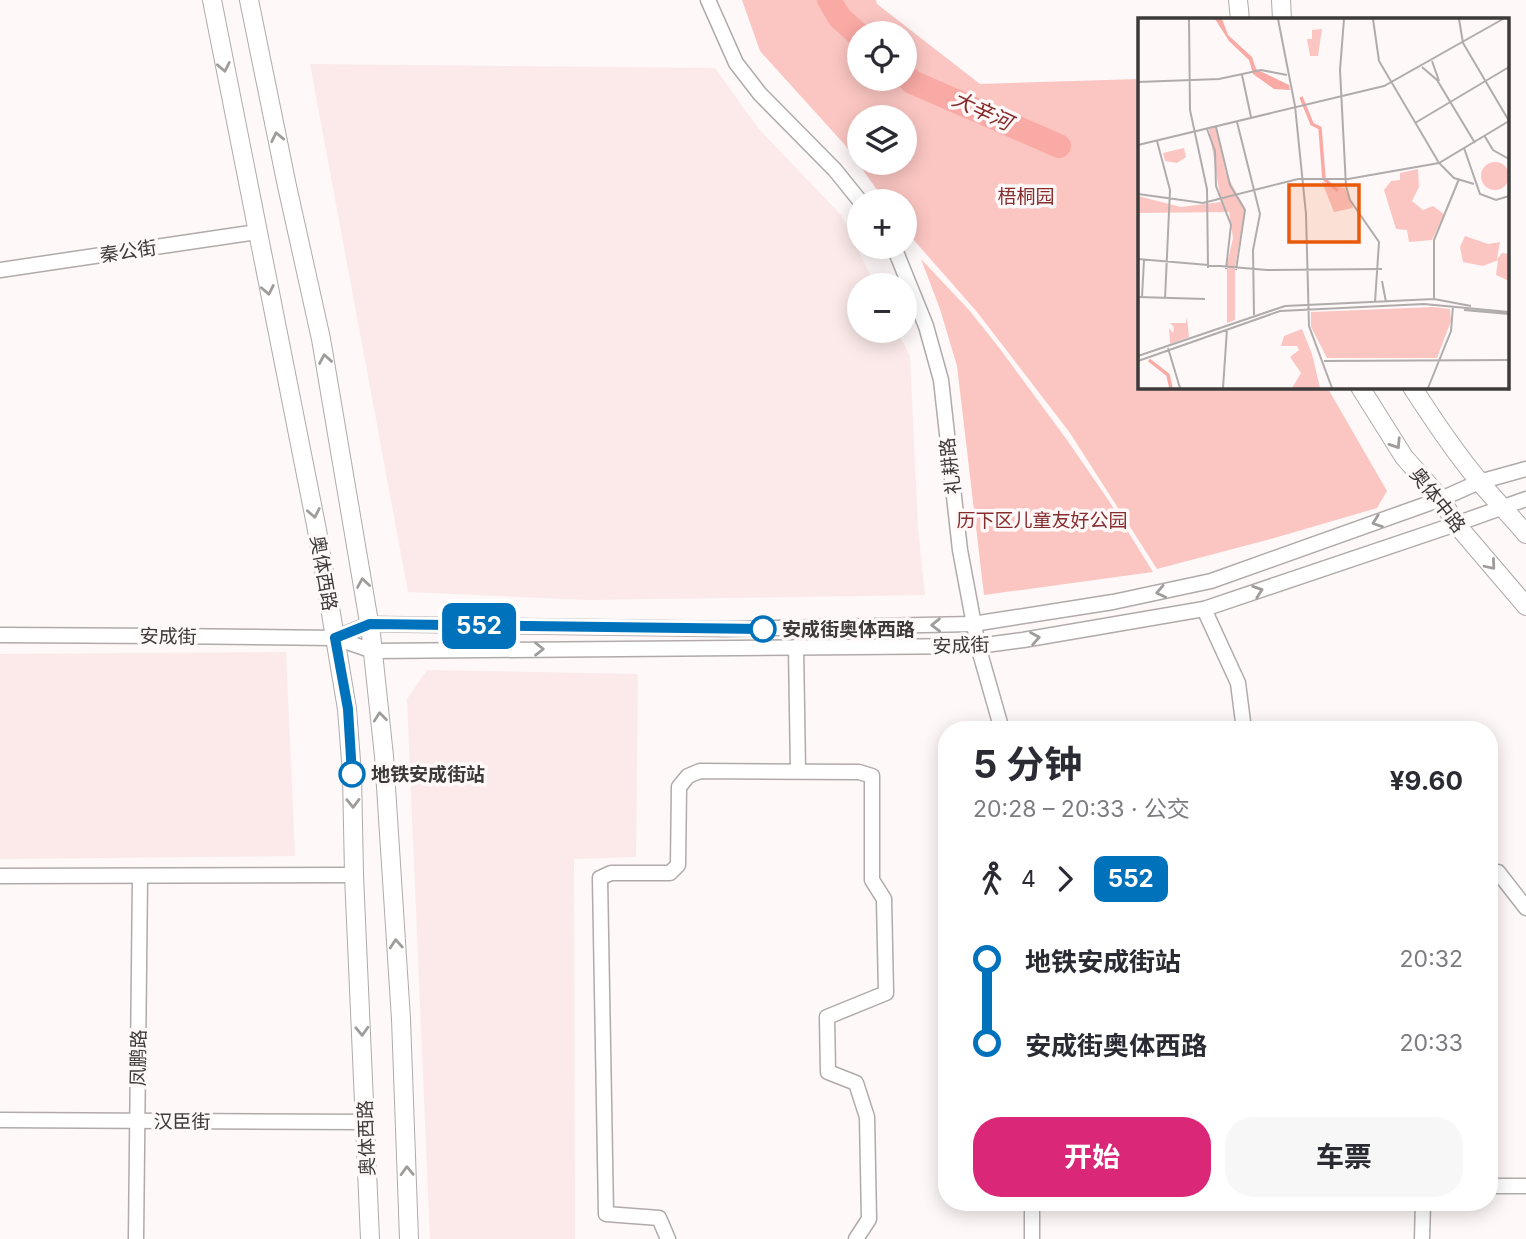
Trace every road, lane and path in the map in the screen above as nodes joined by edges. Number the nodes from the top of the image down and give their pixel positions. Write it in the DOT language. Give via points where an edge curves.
graph roads {
  1 [pos="212,0"];
  2 [pos="249,0"];
  3 [pos="708,0"];
  4 [pos="1238,0"];
  5 [pos="1281,0"];
  6 [pos="1240,18"];
  7 [pos="1282,18"];
  8 [pos="850,189"];
  9 [pos="257,232"];
  10 [pos="899,259"];
  11 [pos="0,270"];
  12 [pos="1361,388"];
  13 [pos="1413,388"];
  14 [pos="1526,469"];
  15 [pos="1479,482"];
  16 [pos="1441,499"];
  17 [pos="1526,499"];
  18 [pos="1503,506"];
  19 [pos="1456,524"];
  20 [pos="1526,534"];
  21 [pos="1526,607"];
  22 [pos="1204,609"];
  23 [pos="370,624"];
  24 [pos="974,624"];
  25 [pos="0,635"];
  26 [pos="335,638"];
  27 [pos="978,646"];
  28 [pos="796,647"];
  29 [pos="373,651"];
  30 [pos="999,721"];
  31 [pos="1243,721"];
  32 [pos="798,771"];
  33 [pos="1498,872"];
  34 [pos="355,875"];
  35 [pos="0,876"];
  36 [pos="140,877"];
  37 [pos="1526,908"];
  38 [pos="0,1120"];
  39 [pos="137,1121"];
  40 [pos="365,1122"];
  41 [pos="1498,1186"];
  42 [pos="1526,1186"];
  43 [pos="1032,1211"];
  44 [pos="1423,1211"];
  45 [pos="136,1239"];
  46 [pos="370,1239"];
  47 [pos="409,1239"];
  48 [pos="668,1239"];
  49 [pos="856,1239"];
  50 [pos="1032,1239"];
  51 [pos="1422,1239"];
  1 -- 9 [label="main road, 奥体西路, one-way"];
  23 -- 2 [label="main road, 奥体西路, one-way" via="321,339"];
  3 -- 8 [label="street" via="736,63"];
  4 -- 6 [label="main road"];
  5 -- 7 [label="main road"];
  9 -- 11 [label="street, 秦公街"];
  9 -- 26 [label="main road, 奥体西路, one-way"];
  10 -- 24 [label="street, 礼耕路" via="926,326 941,380 960,550"];
  12 -- 16 [label="main road, 奥体中路, one-way" via="1404,457"];
  13 -- 15 [label="main road"];
  14 -- 15 [label="street"];
  15 -- 16 [label="street"];
  15 -- 18 [label="main road"];
  16 -- 19 [label="main road, 奥体中路"];
  16 -- 24 [label="street, 安成街, one-way" via="1210,581"];
  17 -- 18 [label="street, 安成街"];
  18 -- 19 [label="street, 安成街"];
  18 -- 20 [label="main road"];
  19 -- 21 [label="main road, 奥体中路, one-way"];
  22 -- 19 [label="street, 安成街, one-way"];
  27 -- 22 [label="street, 安成街, one-way"];
  22 -- 31 [label="street" via="1238,683"];
  24 -- 23 [label="street, 安成街, one-way" via="726,629"];
  23 -- 26 [label="street, 安成街"];
  23 -- 29 [label="main road, 奥体西路"];
  24 -- 27 [label="street, 礼耕路"];
  25 -- 26 [label="street, 安成街"];
  26 -- 29 [label="street, 安成街"];
  26 -- 34 [label="main road, 奥体西路, one-way" via="348,709"];
  27 -- 28 [label="street, 安成街"];
  27 -- 30 [label="street, 礼耕路"];
  29 -- 28 [label="street, 安成街, one-way"];
  28 -- 32 [label="street"];
  47 -- 29 [label="main road, 奥体西路, one-way" via="401,1019"];
  32 -- 48 [label="street" via="700,771 688,776 679,786 678,864 670,873 611,873 600,878 606,1214 659,1218"];
  32 -- 49 [label="street" via="872,776 872,880 884,899 886,993 827,1017 828,1072 856,1083 867,1117 869,1219"];
  33 -- 37 [label="street"];
  34 -- 36 [label="street"];
  34 -- 40 [label="main road, 奥体西路, one-way"];
  35 -- 36 [label="street"];
  36 -- 39 [label="street, 凤鹏路"];
  38 -- 39 [label="street, 汉臣街"];
  39 -- 40 [label="street, 汉臣街"];
  39 -- 45 [label="street, 凤鹏路"];
  40 -- 46 [label="main road, 奥体西路"];
  41 -- 42 [label="street"];
  43 -- 50 [label="street"];
  44 -- 51 [label="street"];
}
